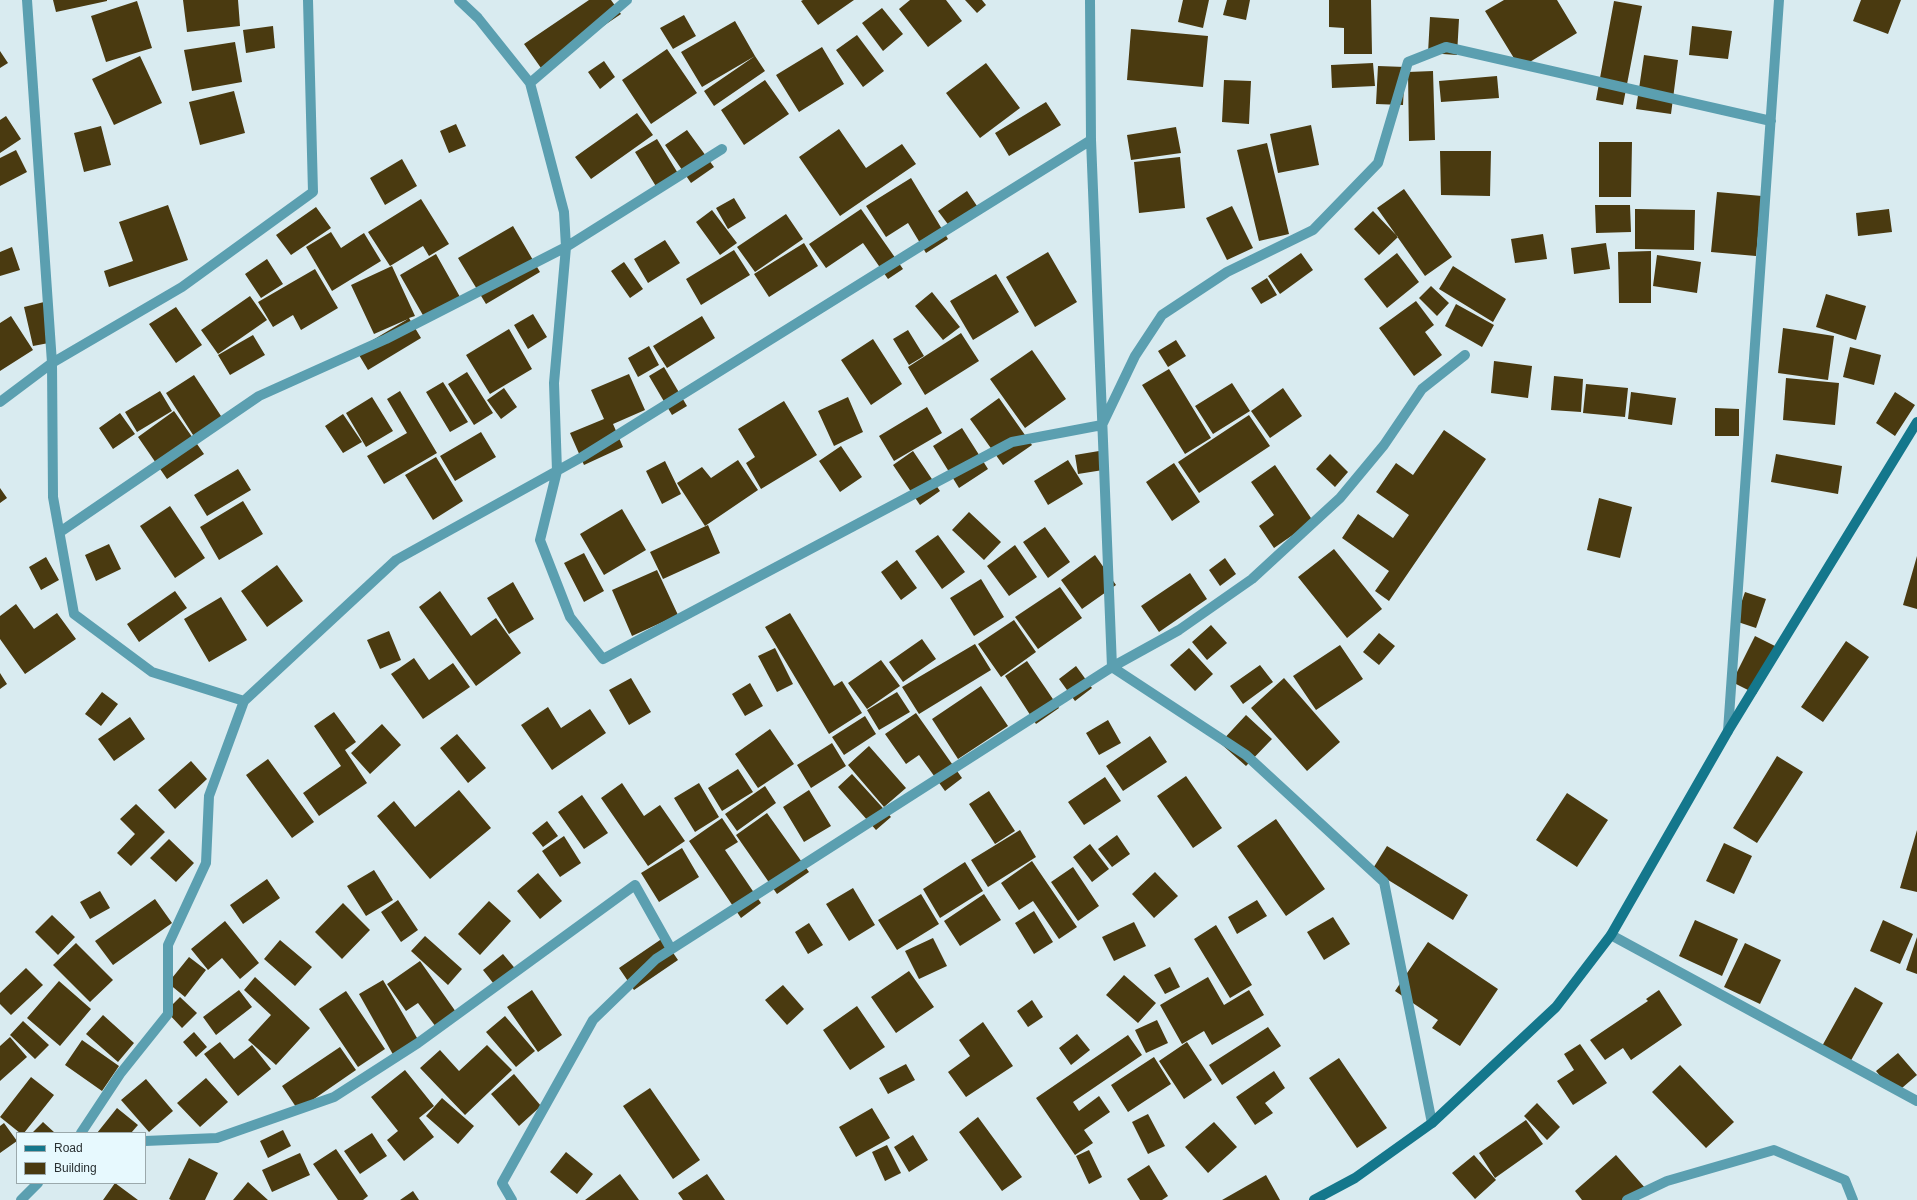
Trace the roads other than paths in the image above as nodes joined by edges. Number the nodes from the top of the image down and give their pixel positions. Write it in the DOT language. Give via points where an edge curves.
graph roads {
  1 [pos="27,0"];
  2 [pos="309,0"];
  3 [pos="459,0"];
  4 [pos="627,0"];
  5 [pos="1090,0"];
  6 [pos="1779,0"];
  7 [pos="530,83"];
  8 [pos="1771,121"];
  9 [pos="1091,140"];
  10 [pos="722,149"];
  11 [pos="566,247"];
  12 [pos="1465,355"];
  13 [pos="52,363"];
  14 [pos="0,402"];
  15 [pos="1917,422"];
  16 [pos="1102,425"];
  17 [pos="557,471"];
  18 [pos="60,532"];
  19 [pos="1112,667"];
  20 [pos="244,701"];
  21 [pos="1728,731"];
  22 [pos="1611,935"];
  23 [pos="671,949"];
  24 [pos="1917,1101"];
  25 [pos="1432,1123"];
  26 [pos="83,1132"];
  27 [pos="146,1141"];
  28 [pos="37,1184"];
  29 [pos="21,1200"];
  30 [pos="512,1200"];
  31 [pos="1314,1200"];
  32 [pos="1627,1200"];
  33 [pos="1853,1200"];
  1 -- 13 [label="street"];
  2 -- 13 [label="street" via="313,192 182,287"];
  3 -- 7 [label="street" via="478,18"];
  4 -- 7 [label="street"];
  5 -- 9 [label="street"];
  6 -- 8 [label="street"];
  7 -- 11 [label="street" via="564,212"];
  8 -- 16 [label="street" via="1446,47 1408,62 1378,163 1313,230 1227,272 1162,314 1135,356"];
  8 -- 21 [label="street"];
  9 -- 16 [label="street"];
  9 -- 17 [label="street"];
  10 -- 11 [label="street"];
  11 -- 17 [label="street" via="554,383"];
  11 -- 18 [label="street" via="386,338 259,396"];
  12 -- 19 [label="street" via="1422,389 1384,446 1340,498 1252,579 1179,630"];
  13 -- 14 [label="street"];
  13 -- 18 [label="street" via="53,497"];
  15 -- 21 [label="street"];
  16 -- 17 [label="street" via="1012,442 603,658 570,617 540,540"];
  16 -- 19 [label="street"];
  17 -- 20 [label="street" via="396,560"];
  18 -- 20 [label="street" via="74,614 152,672"];
  19 -- 23 [label="street"];
  19 -- 25 [label="street" via="1246,755 1384,882"];
  20 -- 26 [label="street" via="209,796 206,863 168,945 168,1014 120,1074"];
  21 -- 22 [label="street"];
  22 -- 24 [label="street"];
  22 -- 25 [label="street" via="1556,1007"];
  23 -- 27 [label="street" via="635,884 418,1043 334,1097 217,1138"];
  23 -- 30 [label="street" via="656,959 592,1020 502,1183"];
  25 -- 31 [label="street" via="1355,1178"];
  28 -- 29 [label="street"];
  32 -- 33 [label="street" via="1667,1181 1774,1150 1846,1180"];
}
